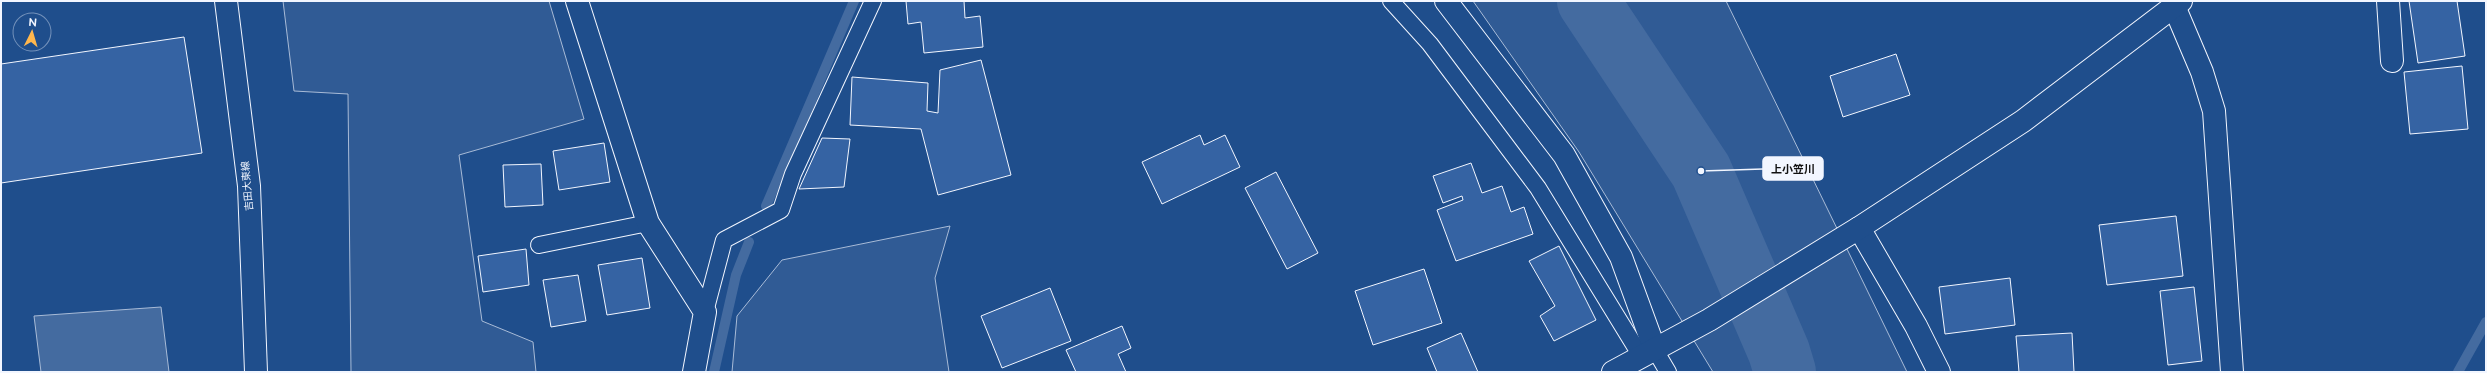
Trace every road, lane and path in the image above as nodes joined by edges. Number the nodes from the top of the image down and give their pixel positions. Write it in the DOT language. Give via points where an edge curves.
graph roads {
  1 [pos="226,1"];
  2 [pos="576,1"];
  3 [pos="872,1"];
  4 [pos="1391,1"];
  5 [pos="1446,1"];
  6 [pos="2388,1"];
  7 [pos="2176,3"];
  8 [pos="2392,61"];
  9 [pos="648,223"];
  10 [pos="1859,228"];
  11 [pos="539,245"];
  12 [pos="705,312"];
  13 [pos="1648,353"];
  14 [pos="256,372"];
  15 [pos="694,372"];
  16 [pos="1613,372"];
  17 [pos="1668,372"];
  18 [pos="1939,372"];
  19 [pos="2232,372"];
  1 -- 14 [label="street, 吉田大東線" via="249,186"];
  2 -- 9 [label="street"];
  3 -- 12 [label="lane" via="793,174 781,210 724,240"];
  4 -- 13 [label="lane" via="1430,44 1538,188"];
  5 -- 13 [label="street" via="1564,155 1621,258"];
  6 -- 8 [label="street"];
  7 -- 10 [label="street" via="2023,121"];
  7 -- 19 [label="street" via="2214,112"];
  9 -- 11 [label="lane"];
  9 -- 12 [label="street"];
  10 -- 13 [label="street" via="1709,320"];
  10 -- 18 [label="street" via="1916,326"];
  12 -- 15 [label="street"];
  13 -- 16 [label="street"];
  13 -- 17 [label="lane"];
}
